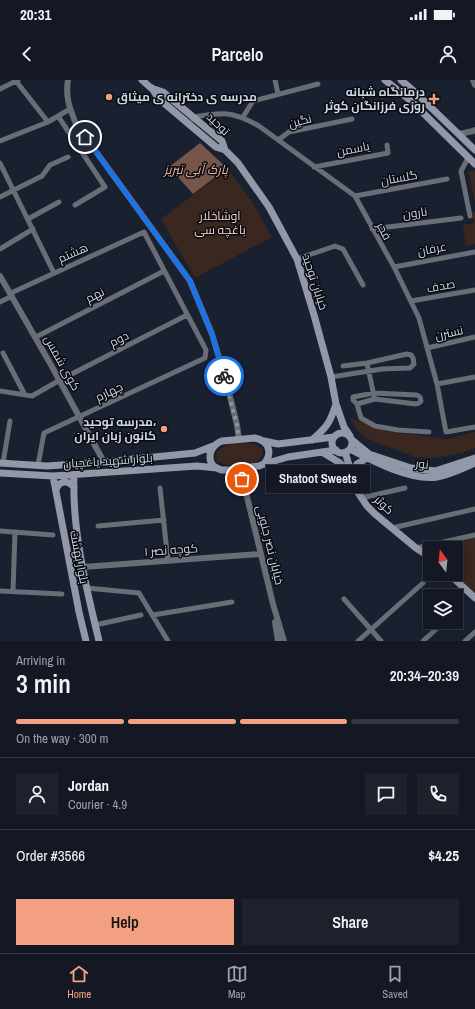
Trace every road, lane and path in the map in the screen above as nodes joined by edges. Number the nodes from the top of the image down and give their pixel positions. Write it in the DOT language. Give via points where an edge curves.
graph roads {
  1 [pos="68,80"];
  2 [pos="142,80"];
  3 [pos="275,80"];
  4 [pos="385,80"];
  5 [pos="401,80"];
  6 [pos="473,80"];
  7 [pos="17,81"];
  8 [pos="318,84"];
  9 [pos="475,85"];
  10 [pos="152,88"];
  11 [pos="0,89"];
  12 [pos="278,94"];
  13 [pos="70,109"];
  14 [pos="58,116"];
  15 [pos="194,117"];
  16 [pos="243,117"];
  17 [pos="352,119"];
  18 [pos="48,122"];
  19 [pos="189,124"];
  20 [pos="475,130"];
  21 [pos="459,134"];
  22 [pos="278,140"];
  23 [pos="0,141"];
  24 [pos="387,145"];
  25 [pos="226,150"];
  26 [pos="475,150"];
  27 [pos="68,157"];
  28 [pos="468,158"];
  29 [pos="0,163"];
  30 [pos="475,164"];
  31 [pos="314,167"];
  32 [pos="447,179"];
  33 [pos="13,190"];
  34 [pos="355,196"];
  35 [pos="0,197"];
  36 [pos="59,202"];
  37 [pos="75,205"];
  38 [pos="470,216"];
  39 [pos="461,218"];
  40 [pos="28,219"];
  41 [pos="33,229"];
  42 [pos="372,229"];
  43 [pos="0,250"];
  44 [pos="475,252"];
  45 [pos="297,259"];
  46 [pos="394,267"];
  47 [pos="164,270"];
  48 [pos="54,273"];
  49 [pos="0,276"];
  50 [pos="363,285"];
  51 [pos="475,290"];
  52 [pos="12,294"];
  53 [pos="412,301"];
  54 [pos="0,302"];
  55 [pos="188,315"];
  56 [pos="36,337"];
  57 [pos="475,337"];
  58 [pos="427,348"];
  59 [pos="2,353"];
  60 [pos="367,363"];
  61 [pos="343,366"];
  62 [pos="369,371"];
  63 [pos="331,377"];
  64 [pos="475,377"];
  65 [pos="60,380"];
  66 [pos="437,384"];
  67 [pos="0,391"];
  68 [pos="374,393"];
  69 [pos="25,395"];
  70 [pos="375,399"];
  71 [pos="336,404"];
  72 [pos="357,404"];
  73 [pos="79,417"];
  74 [pos="10,421"];
  75 [pos="475,427"];
  76 [pos="429,432"];
  77 [pos="336,435"];
  78 [pos="351,438"];
  79 [pos="239,440"];
  80 [pos="312,440"];
  81 [pos="264,441"];
  82 [pos="213,446"];
  83 [pos="336,450"];
  84 [pos="348,450"];
  85 [pos="322,452"];
  86 [pos="368,456"];
  87 [pos="475,458"];
  88 [pos="104,462"];
  89 [pos="2,463"];
  90 [pos="475,463"];
  91 [pos="264,464"];
  92 [pos="38,465"];
  93 [pos="217,468"];
  94 [pos="240,468"];
  95 [pos="0,473"];
  96 [pos="74,475"];
  97 [pos="53,476"];
  98 [pos="351,476"];
  99 [pos="74,486"];
  100 [pos="160,488"];
  101 [pos="405,488"];
  102 [pos="56,490"];
  103 [pos="361,498"];
  104 [pos="475,509"];
  105 [pos="164,520"];
  106 [pos="98,526"];
  107 [pos="392,528"];
  108 [pos="0,531"];
  109 [pos="15,532"];
  110 [pos="53,535"];
  111 [pos="475,535"];
  112 [pos="416,548"];
  113 [pos="423,552"];
  114 [pos="261,554"];
  115 [pos="168,561"];
  116 [pos="83,567"];
  117 [pos="457,581"];
  118 [pos="423,583"];
  119 [pos="87,588"];
  120 [pos="0,590"];
  121 [pos="13,591"];
  122 [pos="62,594"];
  123 [pos="475,598"];
  124 [pos="344,599"];
  125 [pos="232,602"];
  126 [pos="273,604"];
  127 [pos="141,614"];
  128 [pos="153,616"];
  129 [pos="95,625"];
  130 [pos="436,629"];
  131 [pos="371,630"];
  132 [pos="475,632"];
  133 [pos="86,641"];
  134 [pos="99,641"];
  135 [pos="168,641"];
  136 [pos="278,641"];
  137 [pos="284,641"];
  138 [pos="358,641"];
  139 [pos="380,641"];
  140 [pos="423,641"];
  141 [pos="465,641"];
  1 -- 13 [label="street" via="66,88"];
  2 -- 10 [label="main road, توحید"];
  3 -- 12 [label="street"];
  4 -- 28 [label="main road" via="411,101"];
  5 -- 21 [label="main road"];
  6 -- 9 [label="street"];
  7 -- 11 [label="street"];
  7 -- 18 [label="street"];
  8 -- 12 [label="street"];
  10 -- 15 [label="main road, توحید" via="163,92"];
  10 -- 19 [label="main road, توحید" via="158,98"];
  12 -- 16 [label="street" via="253,101"];
  13 -- 14 [label="street"];
  13 -- 79 [label="street" via="76,124 190,281 212,334 227,384"];
  14 -- 18 [label="street"];
  14 -- 37 [label="street" via="105,187"];
  15 -- 16 [label="street, فجر" via="226,113"];
  15 -- 19 [label="street"];
  15 -- 25 [label="main road, توحید" via="222,141"];
  16 -- 22 [label="street, فجر"];
  17 -- 22 [label="street, نگین" via="289,132"];
  18 -- 23 [label="street"];
  19 -- 25 [label="main road, توحید" via="216,147"];
  20 -- 21 [label="street"];
  21 -- 26 [label="main road"];
  22 -- 31 [label="street, فجر"];
  24 -- 31 [label="street, یاسمن" via="388,153"];
  25 -- 45 [label="main road, خیابان توحید" via="260,194"];
  27 -- 33 [label="street" via="50,165 42,176"];
  28 -- 30 [label="main road"];
  28 -- 38 [label="street" via="461,171"];
  29 -- 33 [label="street"];
  31 -- 34 [label="street, فجر"];
  32 -- 34 [label="street, گلستان"];
  33 -- 35 [label="street"];
  33 -- 40 [label="street"];
  34 -- 42 [label="street, فجر"];
  36 -- 40 [label="street"];
  39 -- 42 [label="street, نارون"];
  40 -- 41 [label="street"];
  41 -- 43 [label="street"];
  41 -- 48 [label="street"];
  42 -- 46 [label="street, فجر"];
  44 -- 46 [label="street, عرفان"];
  45 -- 50 [label="street" via="335,246 343,249"];
  45 -- 63 [label="main road, خیابان توحید"];
  46 -- 53 [label="street, فجر"];
  47 -- 48 [label="street, هشتم" via="144,232"];
  47 -- 55 [label="street"];
  47 -- 56 [label="street, نهم"];
  48 -- 52 [label="street, هشتم"];
  49 -- 52 [label="street, کوی شمس"];
  51 -- 53 [label="street, صدف"];
  52 -- 54 [label="street, هشتم"];
  52 -- 56 [label="street, کوی شمس"];
  53 -- 58 [label="street, فجر"];
  55 -- 65 [label="street, دوم"];
  55 -- 73 [label="street, چهارم" via="206,350 205,358"];
  56 -- 65 [label="street, کوی شمس"];
  57 -- 58 [label="street, نسترن"];
  58 -- 66 [label="street, فجر"];
  59 -- 69 [label="street"];
  60 -- 61 [label="street"];
  60 -- 62 [label="street"];
  60 -- 62 [label="street" via="407,354 411,354 413,358 414,364 410,368 382,368"];
  62 -- 63 [label="street"];
  62 -- 68 [label="street"];
  63 -- 71 [label="main road, خیابان توحید"];
  64 -- 66 [label="street"];
  65 -- 69 [label="street, دوم" via="32,396"];
  65 -- 73 [label="street, کوی شمس"];
  66 -- 75 [label="street, فجر" via="446,432"];
  67 -- 69 [label="street"];
  68 -- 70 [label="street"];
  68 -- 70 [label="street" via="417,396 421,401 416,404"];
  68 -- 72 [label="street" via="353,397"];
  70 -- 72 [label="street"];
  71 -- 77 [label="main road"];
  71 -- 78 [label="main road, خیابان توحید"];
  71 -- 80 [label="main road" via="331,420"];
  72 -- 76 [label="street" via="361,418 375,426"];
  73 -- 88 [label="street, کوی شمس"];
  73 -- 92 [label="street, چهارم" via="44,433"];
  74 -- 89 [label="street"];
  77 -- 78 [label="main road" via="346,433"];
  77 -- 80 [label="main road, بلوار شهید یاغچیان"];
  77 -- 83 [label="main road" via="333,445"];
  78 -- 84 [label="main road"];
  78 -- 86 [label="main road"];
  79 -- 81 [label="main road, بلوار شهید یاغچیان" via="255,438"];
  79 -- 82 [label="main road, بلوار شهید یاغچیان" via="222,441"];
  80 -- 81 [label="main road, بلوار شهید یاغچیان" via="278,444"];
  81 -- 91 [label="main road" via="269,456"];
  82 -- 88 [label="main road, بلوار شهید یاغچیان" via="195,453"];
  82 -- 93 [label="main road" via="210,455 213,465"];
  83 -- 84 [label="main road"];
  83 -- 85 [label="main road, بلوار شهید یاغچیان"];
  84 -- 86 [label="main road"];
  84 -- 98 [label="main road, کوثر"];
  85 -- 91 [label="main road, بلوار شهید یاغچیان"];
  85 -- 98 [label="main road" via="340,463"];
  86 -- 87 [label="main road, نور" via="411,468 436,471"];
  86 -- 90 [label="main road, نور" via="394,470 417,476 437,477"];
  86 -- 98 [label="main road" via="357,464"];
  88 -- 92 [label="main road, بلوار شهید یاغچیان"];
  89 -- 92 [label="main road, بلوار شهید یاغچیان"];
  91 -- 94 [label="main road, بلوار شهید یاغچیان"];
  93 -- 94 [label="main road, بلوار شهید یاغچیان"];
  93 -- 96 [label="main road, بلوار شهید یاغچیان" via="197,466"];
  94 -- 114 [label="street, خیابان نصر جنوبی"];
  95 -- 97 [label="main road, بلوار شهید یاغچیان"];
  96 -- 97 [label="main road, بلوار شهید یاغچیان"];
  96 -- 99 [label="main road, بلوار بهشت"];
  97 -- 102 [label="main road, بلوار بهشت"];
  98 -- 103 [label="main road, کوثر"];
  99 -- 102 [label="main road" via="66,481 61,482"];
  99 -- 116 [label="main road, بلوار بهشت" via="75,520"];
  100 -- 105 [label="street"];
  101 -- 103 [label="street"];
  102 -- 133 [label="main road, بلوار بهشت"];
  103 -- 107 [label="main road, کوثر"];
  104 -- 107 [label="street"];
  105 -- 106 [label="street"];
  105 -- 115 [label="street"];
  107 -- 112 [label="main road, کوثر"];
  108 -- 109 [label="street"];
  109 -- 110 [label="street"];
  109 -- 121 [label="street"];
  111 -- 112 [label="street"];
  112 -- 113 [label="main road, کوثر"];
  114 -- 115 [label="street, کوچه نصر ۱"];
  114 -- 126 [label="street, خیابان نصر جنوبی"];
  115 -- 116 [label="street, کوچه نصر ۱"];
  116 -- 119 [label="main road, بلوار بهشت"];
  117 -- 123 [label="main road"];
  118 -- 131 [label="street"];
  119 -- 128 [label="street" via="139,593"];
  119 -- 129 [label="main road, بلوار بهشت"];
  120 -- 121 [label="street"];
  121 -- 122 [label="street"];
  124 -- 131 [label="street"];
  125 -- 128 [label="street"];
  126 -- 136 [label="street, خیابان نصر جنوبی"];
  126 -- 137 [label="street, خیابان نصر جنوبی"];
  127 -- 129 [label="street"];
  128 -- 135 [label="street"];
  129 -- 134 [label="main road, بلوار بهشت"];
  130 -- 140 [label="street"];
  131 -- 138 [label="street"];
  131 -- 139 [label="street"];
  132 -- 141 [label="street"];
}
